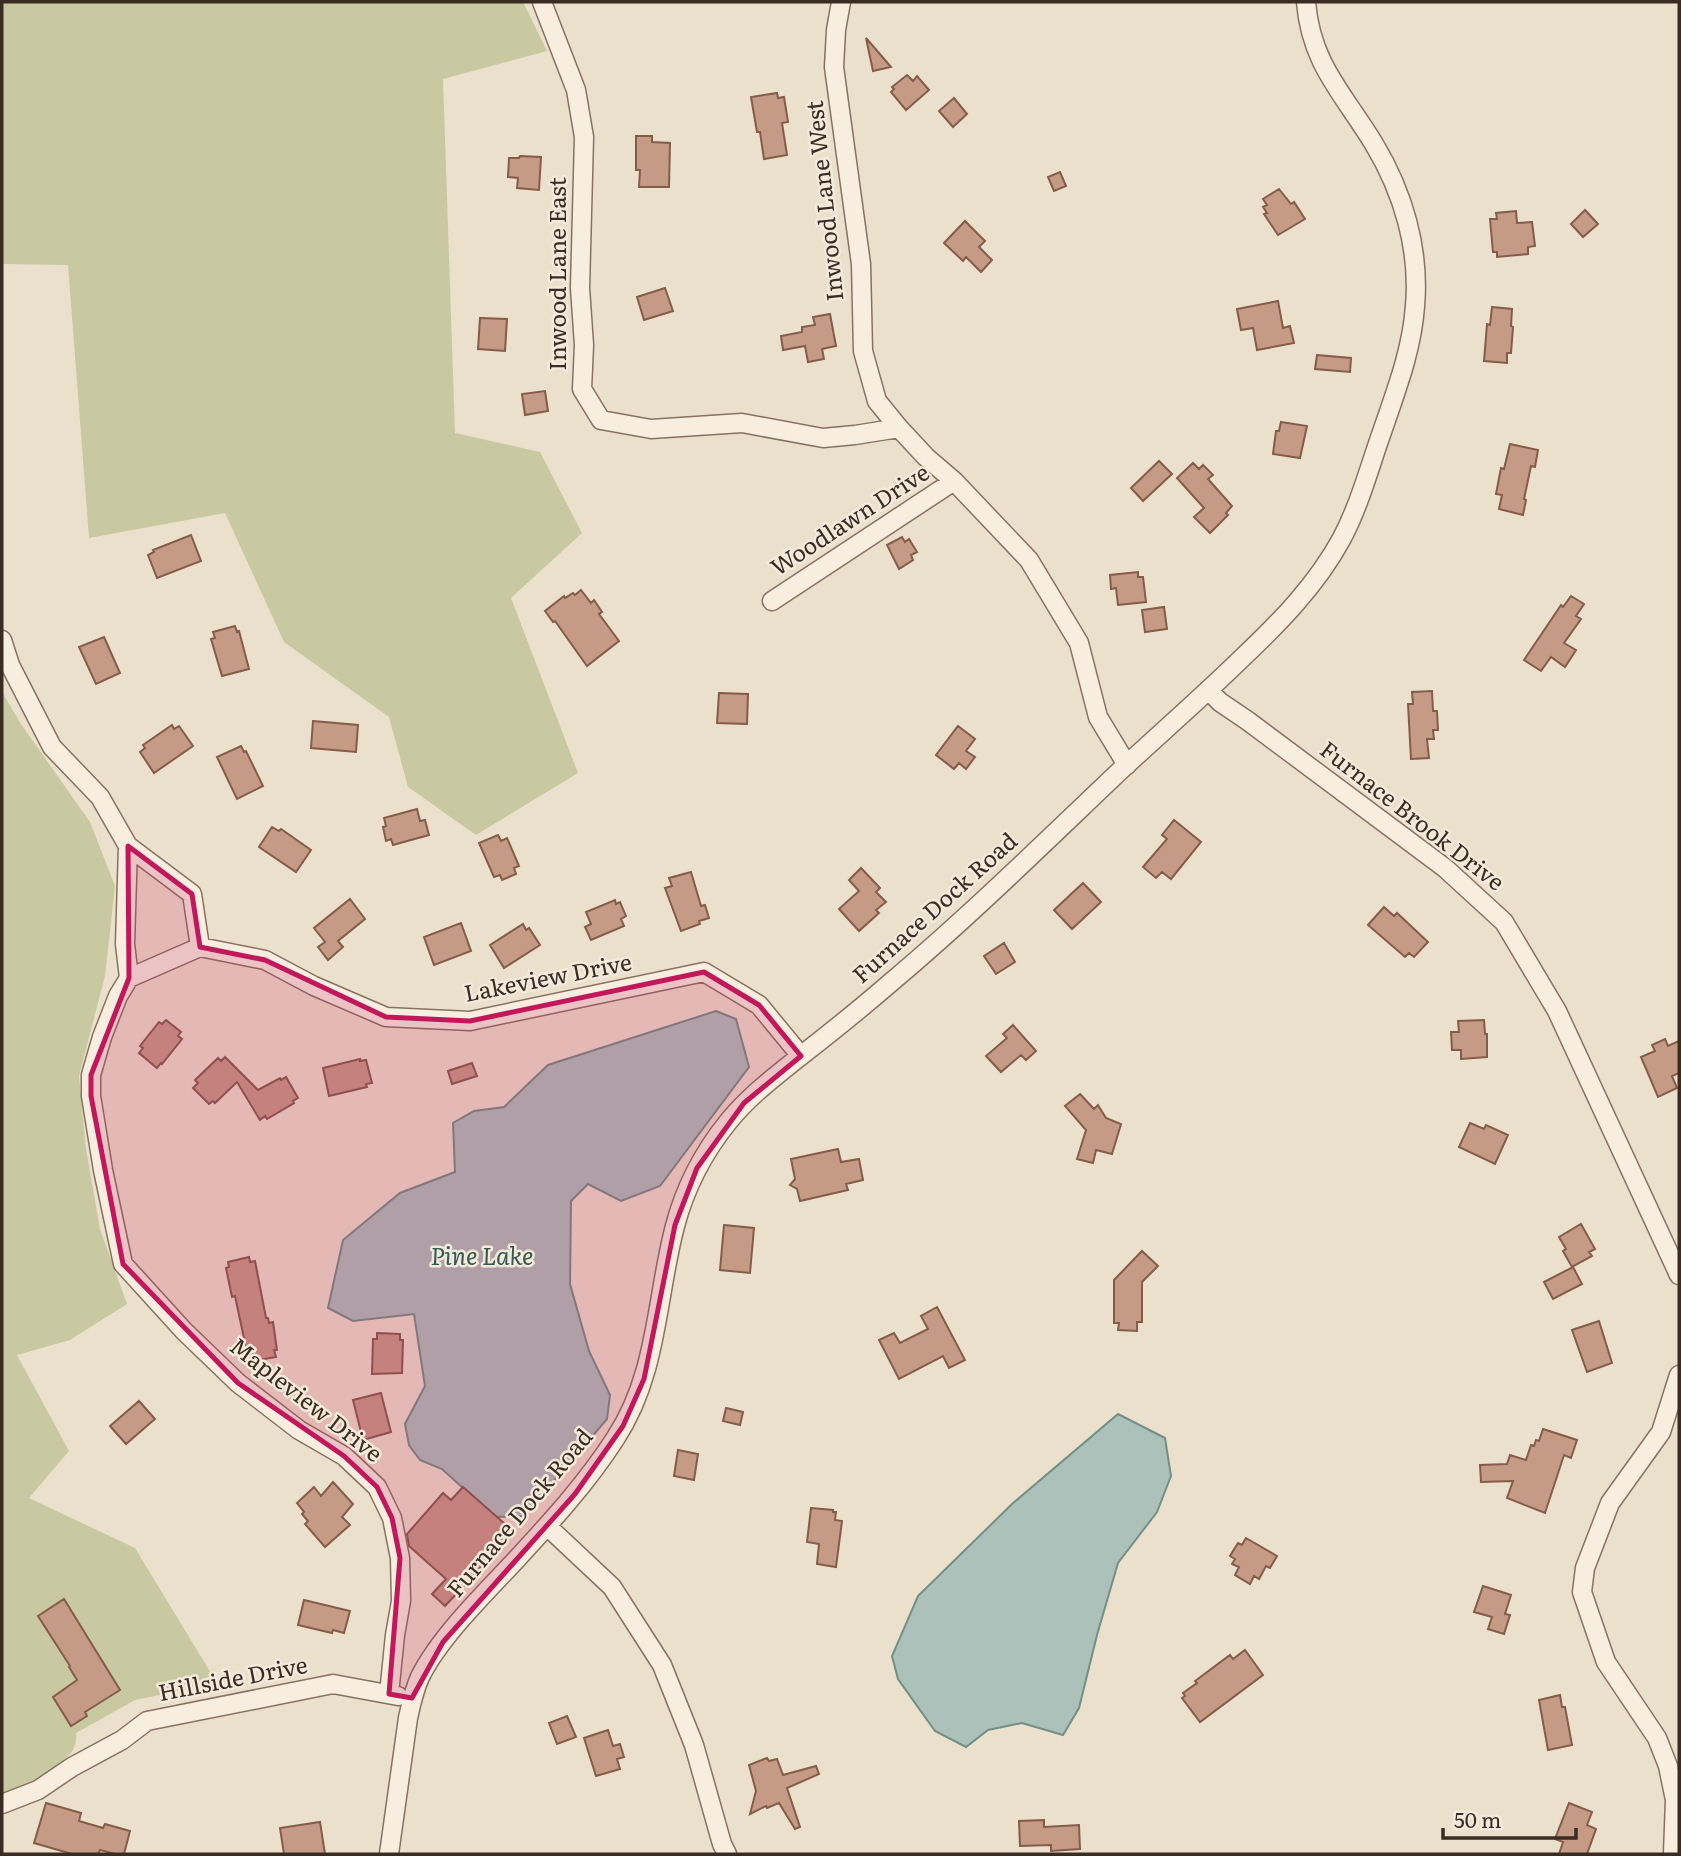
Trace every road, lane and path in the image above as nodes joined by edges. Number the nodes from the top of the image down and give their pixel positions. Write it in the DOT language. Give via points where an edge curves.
graph roads {
  1 [pos="542,2"];
  2 [pos="841,2"];
  3 [pos="1307,2"];
  4 [pos="900,428"];
  5 [pos="954,481"];
  6 [pos="772,601"];
  7 [pos="2,640"];
  8 [pos="1208,691"];
  9 [pos="1127,765"];
  10 [pos="128,846"];
  11 [pos="200,947"];
  12 [pos="130,978"];
  13 [pos="801,1056"];
  14 [pos="1679,1275"];
  15 [pos="1679,1375"];
  16 [pos="547,1526"];
  17 [pos="389,1695"];
  18 [pos="412,1698"];
  19 [pos="2,1804"];
  20 [pos="389,1854"];
  21 [pos="727,1854"];
  22 [pos="1673,1854"];
  1 -- 4 [label="street, Inwood Lane East" via="576,90 584,137 582,389 601,420 651,429 743,424 823,438"];
  2 -- 4 [label="street, Inwood Lane West" via="834,67 861,264 863,351 877,401"];
  3 -- 8 [label="street, Furnace Dock Road" via="1321,61 1373,142 1402,201 1415,267 1415,313 1400,378 1340,541 1280,622"];
  4 -- 5 [label="street"];
  5 -- 6 [label="street, Woodlawn Drive"];
  5 -- 9 [label="street" via="1029,560 1079,643 1098,718"];
  7 -- 10 [label="street" via="52,747 100,797"];
  8 -- 9 [label="street, Furnace Dock Road"];
  8 -- 14 [label="street, Furnace Brook Drive" via="1445,868 1504,922 1557,1011"];
  9 -- 13 [label="street, Furnace Dock Road" via="952,930"];
  10 -- 11 [label="street" via="191,894"];
  10 -- 12 [label="street" via="125,944"];
  11 -- 12 [label="street"];
  11 -- 13 [label="street, Lakeview Drive" via="265,960 386,1017 470,1021 704,972 759,1005"];
  12 -- 17 [label="street, Mapleview Drive" via="118,996 91,1075 96,1135 123,1264 238,1383 299,1430 344,1456 377,1486 392,1518 400,1558 401,1601"];
  13 -- 16 [label="street, Furnace Dock Road" via="744,1103 697,1168 675,1225 640,1392 616,1439"];
  15 -- 22 [label="street" via="1661,1432 1609,1503 1585,1568 1582,1592 1606,1662 1657,1738 1668,1766 1675,1800"];
  16 -- 18 [label="street, Furnace Dock Road" via="443,1642 420,1676"];
  16 -- 21 [label="street" via="612,1587 662,1665 694,1745"];
  17 -- 18 [label="street, Hillside Drive"];
  17 -- 19 [label="street, Hillside Drive" via="333,1684 147,1721 38,1790"];
  18 -- 20 [label="street, Furnace Dock Road"];
}
